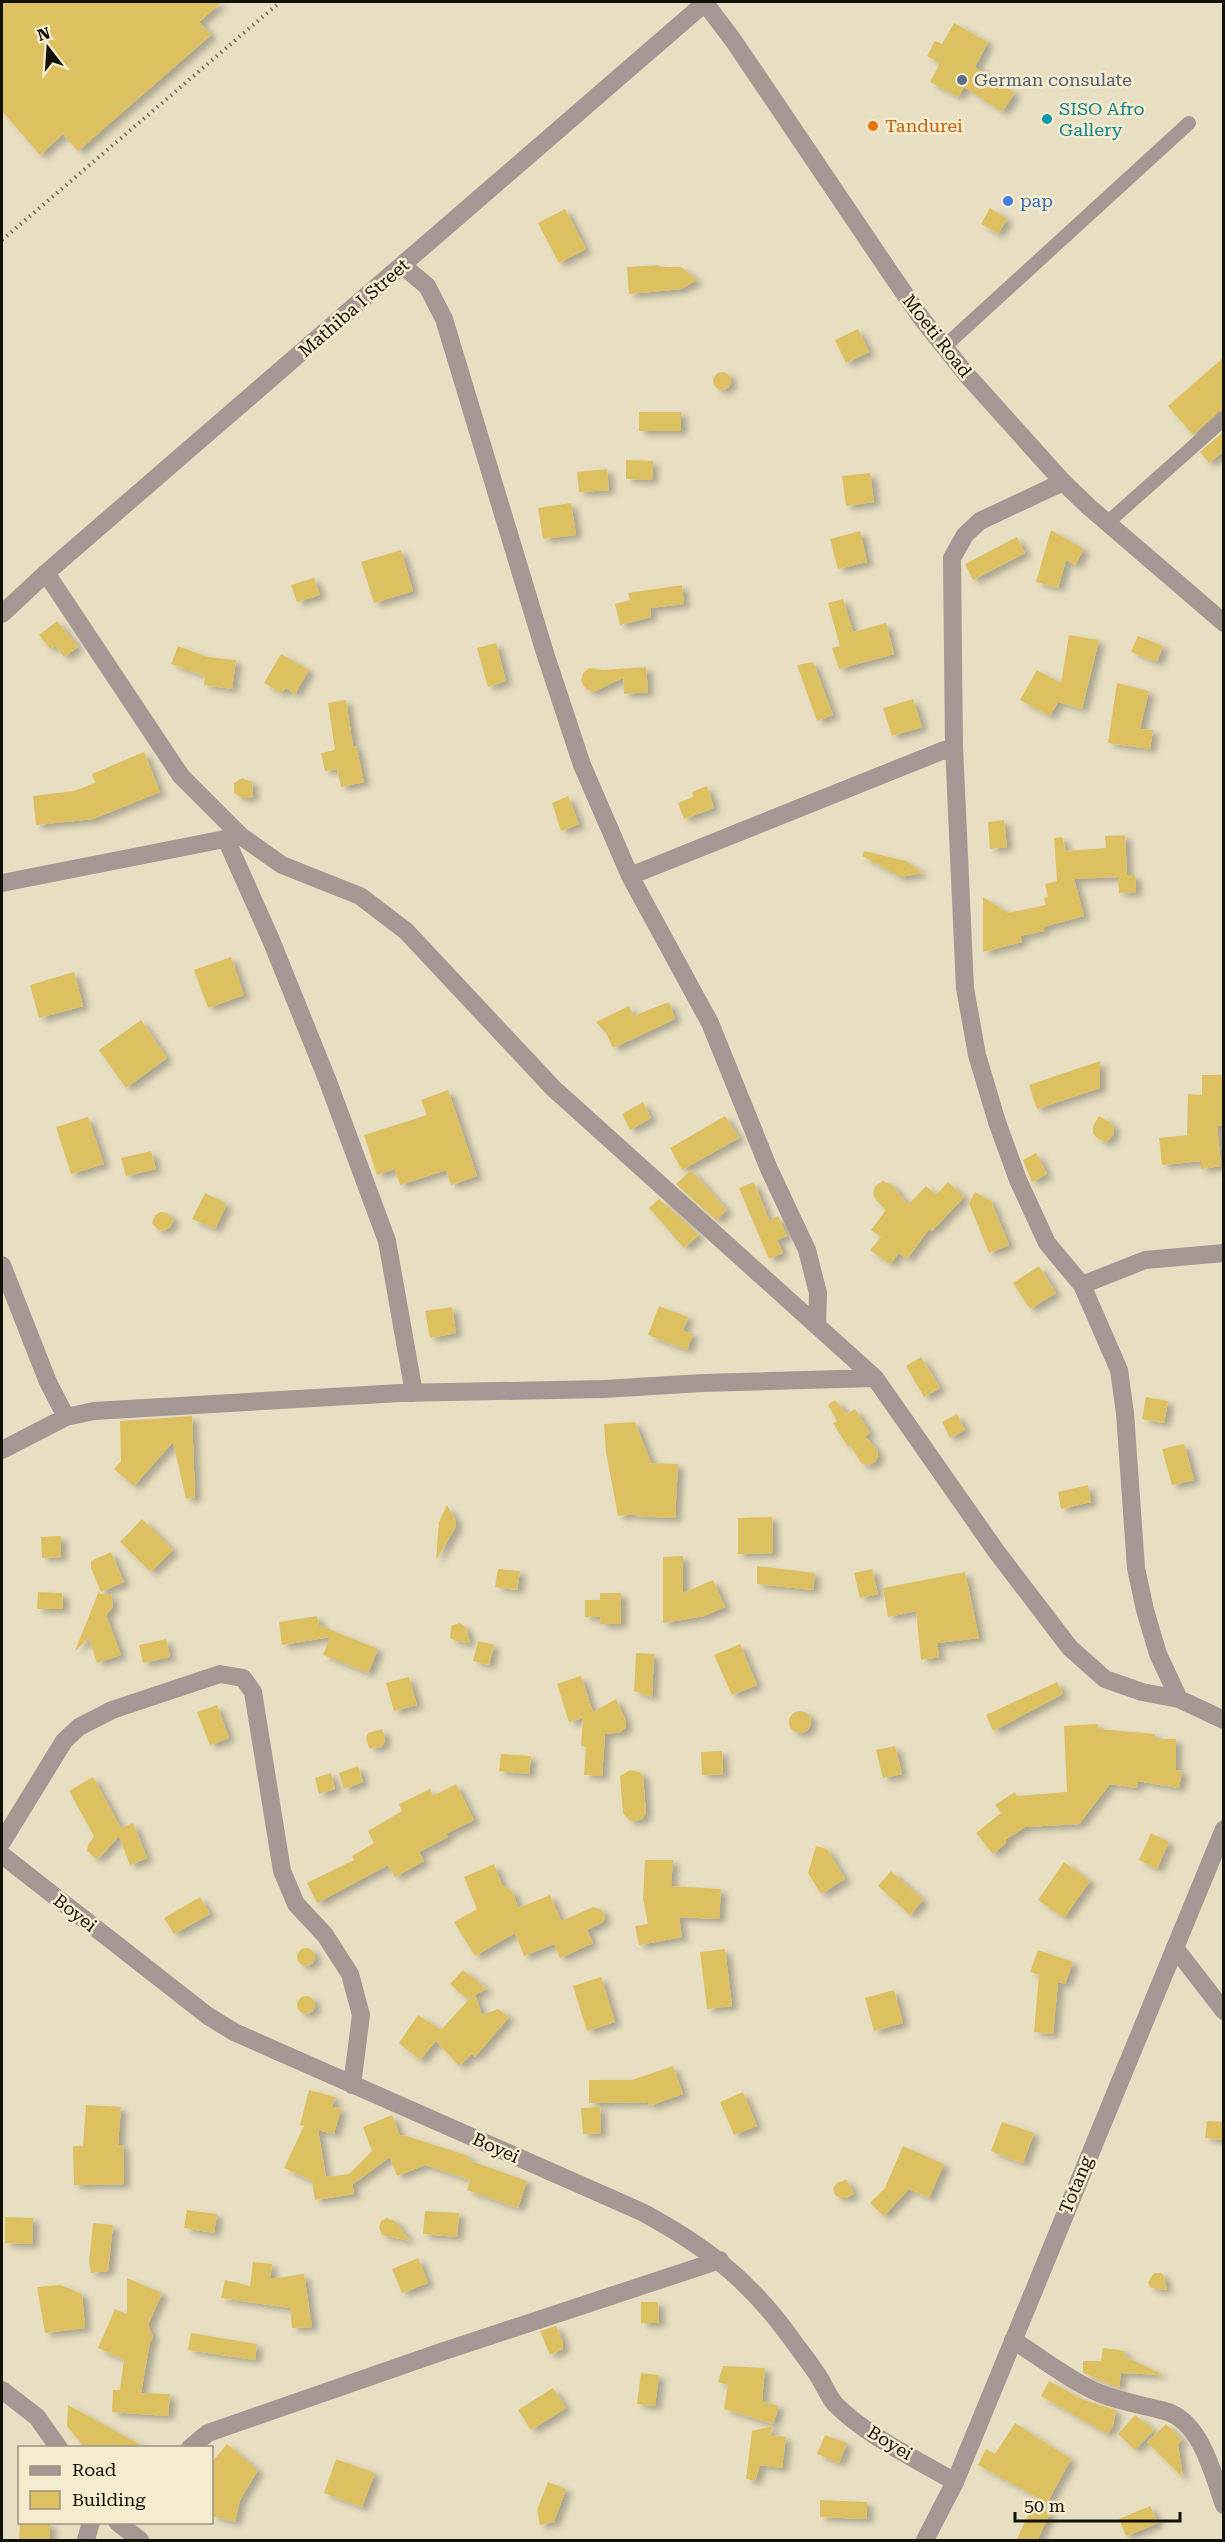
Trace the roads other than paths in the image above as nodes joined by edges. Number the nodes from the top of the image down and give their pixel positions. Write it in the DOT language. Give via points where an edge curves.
graph roads {
  1 [pos="705,2"];
  2 [pos="1189,123"];
  3 [pos="403,266"];
  4 [pos="944,347"];
  5 [pos="1224,419"];
  6 [pos="1064,482"];
  7 [pos="1107,523"];
  8 [pos="46,573"];
  9 [pos="2,615"];
  10 [pos="1224,622"];
  11 [pos="954,746"];
  12 [pos="233,838"];
  13 [pos="630,876"];
  14 [pos="2,883"];
  15 [pos="1224,1253"];
  16 [pos="2,1265"];
  17 [pos="1082,1285"];
  18 [pos="817,1326"];
  19 [pos="875,1378"];
  20 [pos="414,1393"];
  21 [pos="66,1416"];
  22 [pos="2,1450"];
  23 [pos="1179,1699"];
  24 [pos="1224,1720"];
  25 [pos="1224,1829"];
  26 [pos="2,1842"];
  27 [pos="2,1855"];
  28 [pos="1175,1948"];
  29 [pos="1224,2011"];
  30 [pos="352,2085"];
  31 [pos="720,2260"];
  32 [pos="1013,2340"];
  33 [pos="3,2388"];
  34 [pos="58,2446"];
  35 [pos="192,2446"];
  36 [pos="955,2482"];
  37 [pos="1224,2505"];
  38 [pos="90,2524"];
  39 [pos="86,2541"];
  40 [pos="926,2541"];
  1 -- 3 [label="street, Mathiba I Street"];
  1 -- 4 [label="street, Moeti Road"];
  2 -- 4 [label="lane"];
  3 -- 8 [label="street, Mathiba I Street"];
  3 -- 13 [label="street" via="427,286 444,319 578,754"];
  4 -- 6 [label="street, Moeti Road"];
  5 -- 7 [label="lane"];
  6 -- 7 [label="street, Moeti Road"];
  6 -- 11 [label="street" via="980,521 965,535 952,558"];
  7 -- 10 [label="street, Moeti Road"];
  8 -- 9 [label="street, Mathiba I Street"];
  8 -- 12 [label="street" via="181,776"];
  11 -- 13 [label="street"];
  11 -- 17 [label="street" via="965,988 977,1055 1018,1180 1047,1243"];
  12 -- 14 [label="street"];
  12 -- 18 [label="street" via="282,865 360,896 406,931 553,1088"];
  12 -- 20 [label="street" via="387,1241"];
  13 -- 18 [label="street" via="710,1023 807,1250 818,1293"];
  15 -- 17 [label="street" via="1145,1260"];
  16 -- 21 [label="street" via="48,1382"];
  17 -- 23 [label="street" via="1119,1370 1136,1568 1158,1654"];
  18 -- 19 [label="street"];
  19 -- 20 [label="street"];
  19 -- 23 [label="street" via="996,1551 1070,1648 1105,1679"];
  20 -- 21 [label="street" via="94,1411"];
  21 -- 22 [label="street"];
  23 -- 24 [label="street"];
  25 -- 28 [label="street, Totang"];
  26 -- 30 [label="street" via="64,1741 79,1727 112,1710 219,1674 243,1678 253,1692 282,1871 296,1904 325,1935 350,1974 361,2015"];
  27 -- 30 [label="street, Boyei" via="208,2016 266,2048"];
  28 -- 29 [label="street"];
  28 -- 32 [label="street, Totang"];
  30 -- 31 [label="street, Boyei" via="642,2212"];
  31 -- 35 [label="street" via="208,2433"];
  31 -- 36 [label="street, Boyei" via="784,2328 834,2403 856,2422"];
  32 -- 36 [label="street, Totang"];
  32 -- 37 [label="street" via="1096,2392 1168,2411 1183,2421 1204,2447"];
  33 -- 34 [label="street" via="37,2418"];
  36 -- 40 [label="street, Totang"];
  38 -- 39 [label="street"];
}
